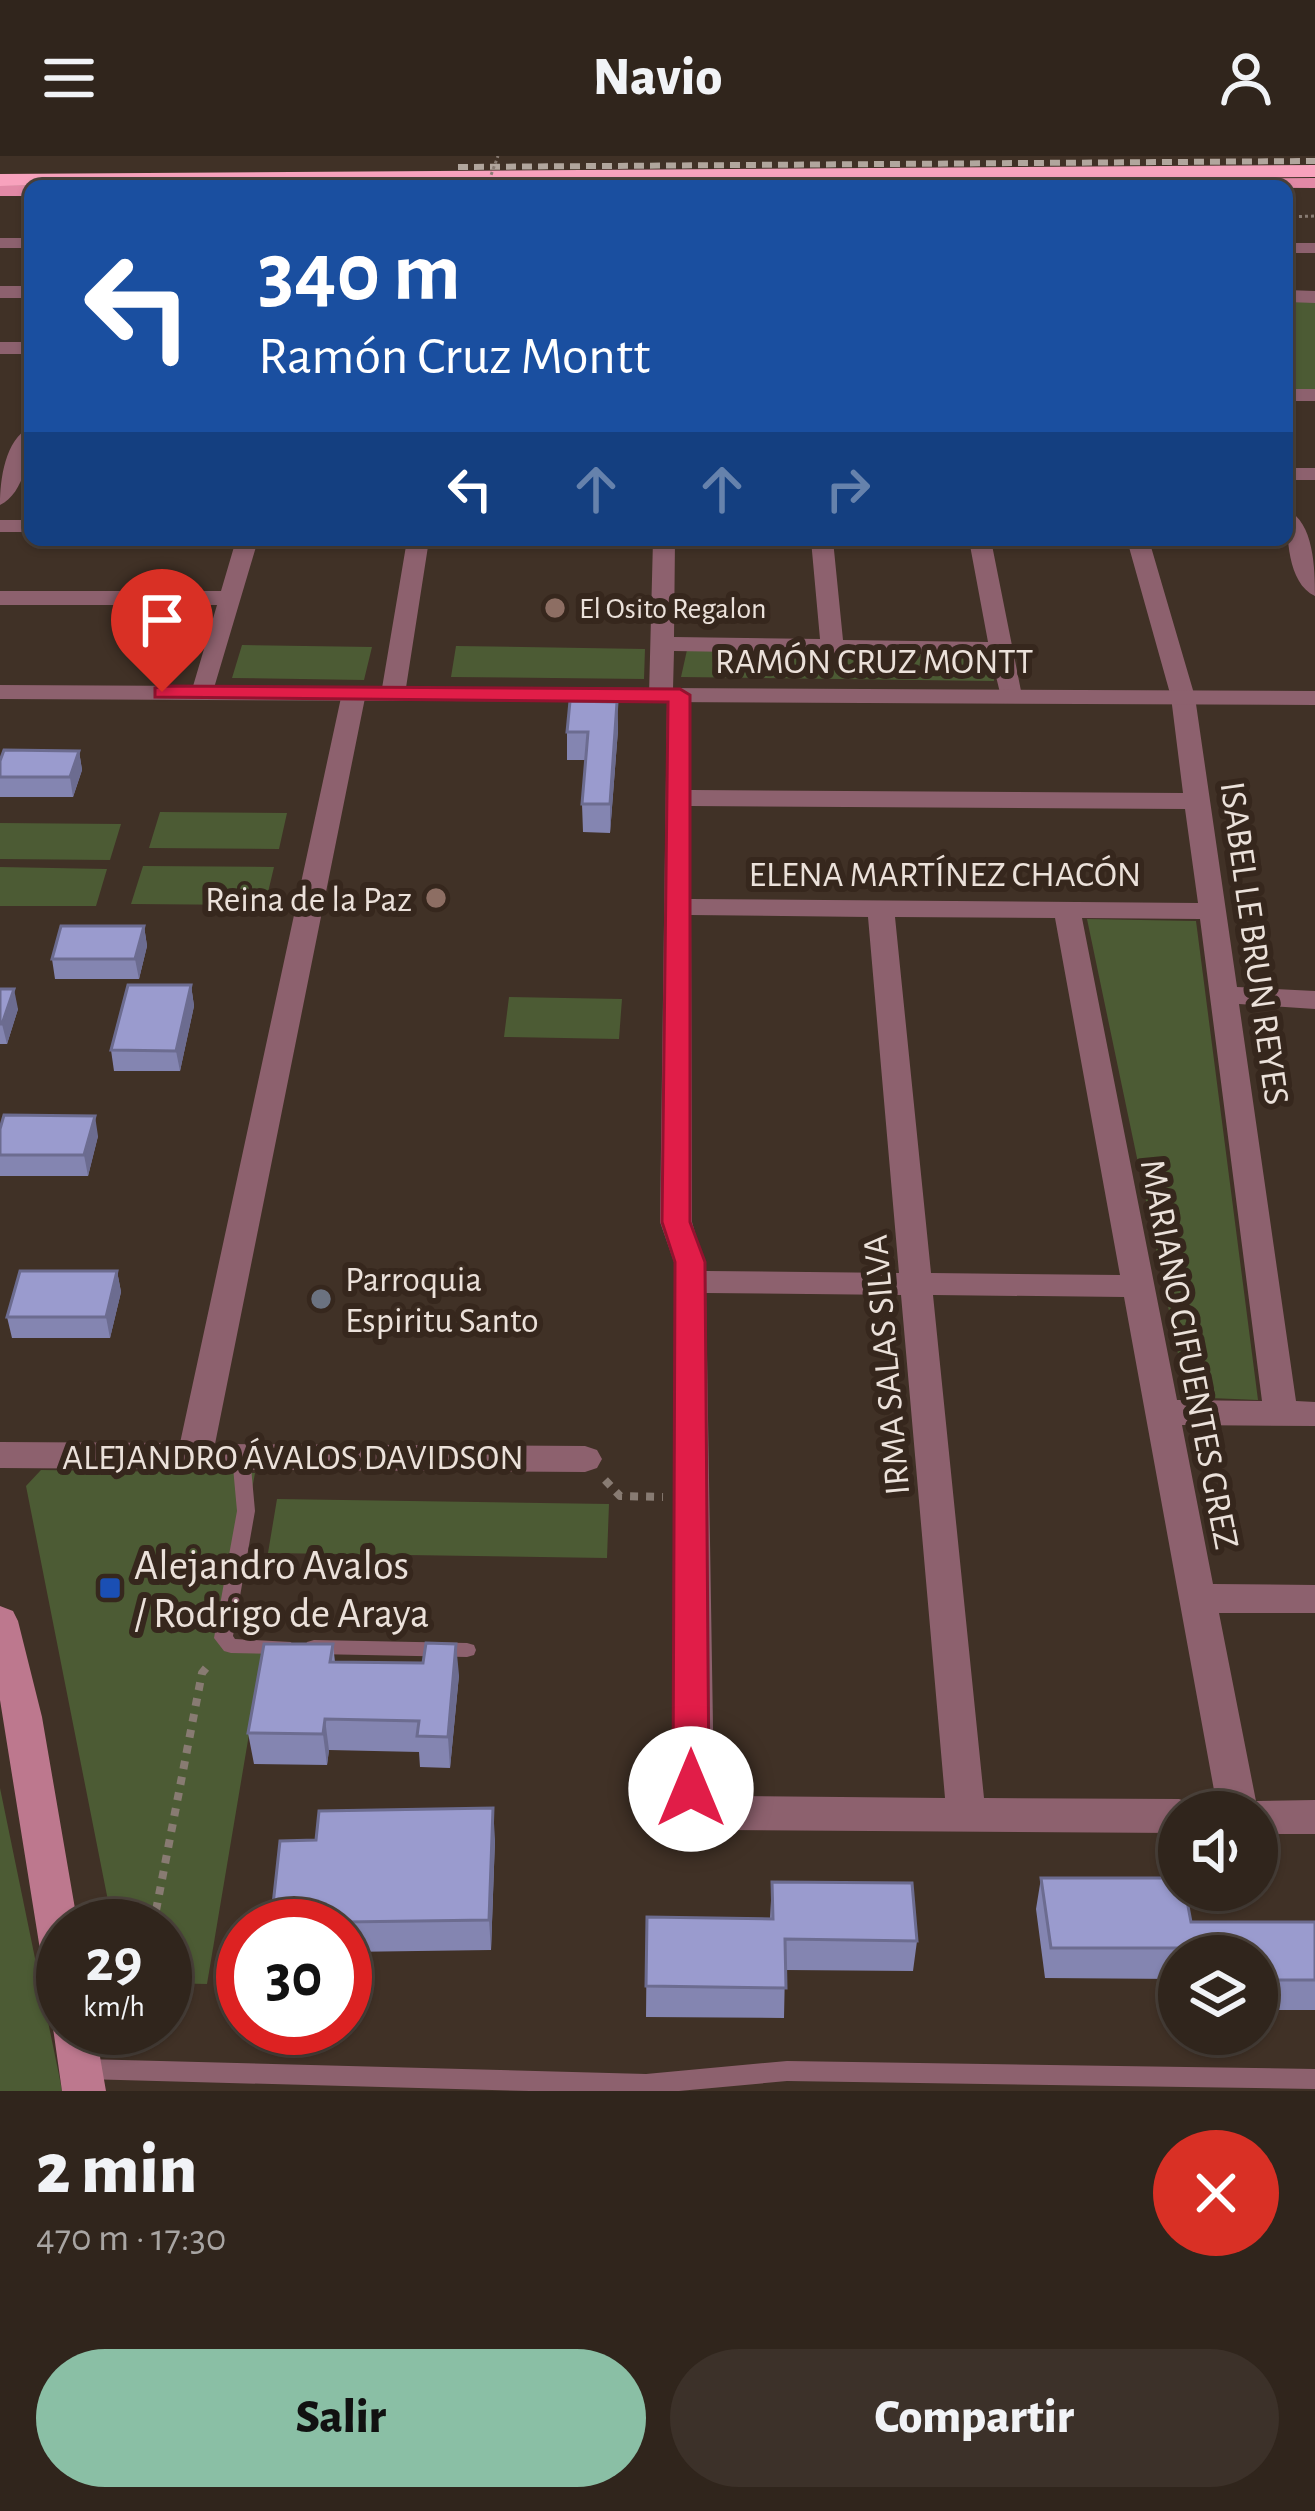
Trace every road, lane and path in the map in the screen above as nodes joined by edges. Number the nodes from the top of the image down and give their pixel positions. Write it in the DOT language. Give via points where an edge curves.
graph roads {
  1 [pos="1100,171"];
  2 [pos="1315,171"];
  3 [pos="0,180"];
  4 [pos="816,180"];
  5 [pos="21,471"];
  6 [pos="0,499"];
  7 [pos="1293,532"];
  8 [pos="245,546"];
  9 [pos="417,546"];
  10 [pos="664,546"];
  11 [pos="823,546"];
  12 [pos="981,546"];
  13 [pos="1140,546"];
  14 [pos="1315,589"];
  15 [pos="0,598"];
  16 [pos="230,598"];
  17 [pos="662,644"];
  18 [pos="832,646"];
  19 [pos="1001,649"];
  20 [pos="0,692"];
  21 [pos="203,693"];
  22 [pos="354,693"];
  23 [pos="394,694"];
  24 [pos="670,695"];
  25 [pos="1010,697"];
  26 [pos="1183,697"];
  27 [pos="1315,698"];
  28 [pos="679,798"];
  29 [pos="1198,801"];
  30 [pos="678,907"];
  31 [pos="880,909"];
  32 [pos="1067,910"];
  33 [pos="1212,911"];
  34 [pos="1223,995"];
  35 [pos="1315,1000"];
  36 [pos="690,1282"];
  37 [pos="916,1284"];
  38 [pos="1138,1286"];
  39 [pos="1162,1412"];
  40 [pos="1298,1413"];
  41 [pos="0,1455"];
  42 [pos="195,1455"];
  43 [pos="241,1456"];
  44 [pos="585,1459"];
  45 [pos="690,1498"];
  46 [pos="1197,1598"];
  47 [pos="1315,1599"];
  48 [pos="0,1622"];
  49 [pos="226,1644"];
  50 [pos="467,1649"];
  51 [pos="1234,1791"];
  52 [pos="967,1814"];
  53 [pos="1158,1816"];
  54 [pos="1278,1817"];
  55 [pos="1315,1817"];
  56 [pos="53,1899"];
  57 [pos="158,1899"];
  58 [pos="79,2063"];
  59 [pos="1315,2079"];
  1 -- 2 [label="highway"];
  1 -- 3 [label="highway"];
  1 -- 4 [label="highway"];
  5 -- 6 [label="street"];
  7 -- 14 [label="street"];
  8 -- 16 [label="street"];
  9 -- 23 [label="street"];
  10 -- 17 [label="street"];
  11 -- 18 [label="street"];
  12 -- 19 [label="street"];
  13 -- 26 [label="street, ISABEL LE BRUN REYES"];
  15 -- 16 [label="street"];
  16 -- 21 [label="street"];
  17 -- 18 [label="street"];
  17 -- 24 [label="street"];
  18 -- 19 [label="street"];
  19 -- 25 [label="street"];
  20 -- 21 [label="street, RAMÓN CRUZ MONTT"];
  21 -- 22 [label="street, RAMÓN CRUZ MONTT"];
  22 -- 23 [label="street, RAMÓN CRUZ MONTT"];
  22 -- 42 [label="street"];
  23 -- 24 [label="street, RAMÓN CRUZ MONTT"];
  24 -- 25 [label="street, RAMÓN CRUZ MONTT"];
  24 -- 28 [label="street"];
  25 -- 26 [label="street, RAMÓN CRUZ MONTT"];
  26 -- 27 [label="street, RAMÓN CRUZ MONTT"];
  26 -- 29 [label="street, ISABEL LE BRUN REYES"];
  28 -- 29 [label="street"];
  28 -- 30 [label="street"];
  29 -- 33 [label="street, ISABEL LE BRUN REYES"];
  30 -- 31 [label="street, ELENA MARTÍNEZ CHACÓN"];
  30 -- 36 [label="street" via="676,1222"];
  31 -- 32 [label="street, ELENA MARTÍNEZ CHACÓN"];
  31 -- 37 [label="street, IRMA SALAS SILVA"];
  32 -- 33 [label="street, ELENA MARTÍNEZ CHACÓN"];
  32 -- 38 [label="street, MARIANO CIFUENTES GREZ"];
  33 -- 34 [label="street, ISABEL LE BRUN REYES"];
  34 -- 35 [label="street"];
  34 -- 40 [label="street, ISABEL LE BRUN REYES"];
  36 -- 37 [label="street"];
  36 -- 45 [label="street"];
  37 -- 38 [label="street"];
  37 -- 52 [label="street, IRMA SALAS SILVA"];
  38 -- 39 [label="street, MARIANO CIFUENTES GREZ"];
  39 -- 40 [label="street"];
  39 -- 46 [label="street, MARIANO CIFUENTES GREZ"];
  41 -- 42 [label="street, ALEJANDRO ÁVALOS DAVIDSON"];
  42 -- 43 [label="street, ALEJANDRO ÁVALOS DAVIDSON"];
  43 -- 44 [label="street, ALEJANDRO ÁVALOS DAVIDSON"];
  43 -- 49 [label="lane" via="246,1511"];
  44 -- 45 [label="path" via="620,1496"];
  45 -- 52 [label="street" via="691,1789 700,1805 722,1813"];
  46 -- 47 [label="street"];
  46 -- 51 [label="street, MARIANO CIFUENTES GREZ"];
  48 -- 56 [label="main road"];
  49 -- 50 [label="lane"];
  49 -- 57 [label="path" via="202,1673"];
  52 -- 53 [label="street"];
  54 -- 55 [label="street"];
  58 -- 59 [label="lane" via="646,2084 787,2071"];
}
